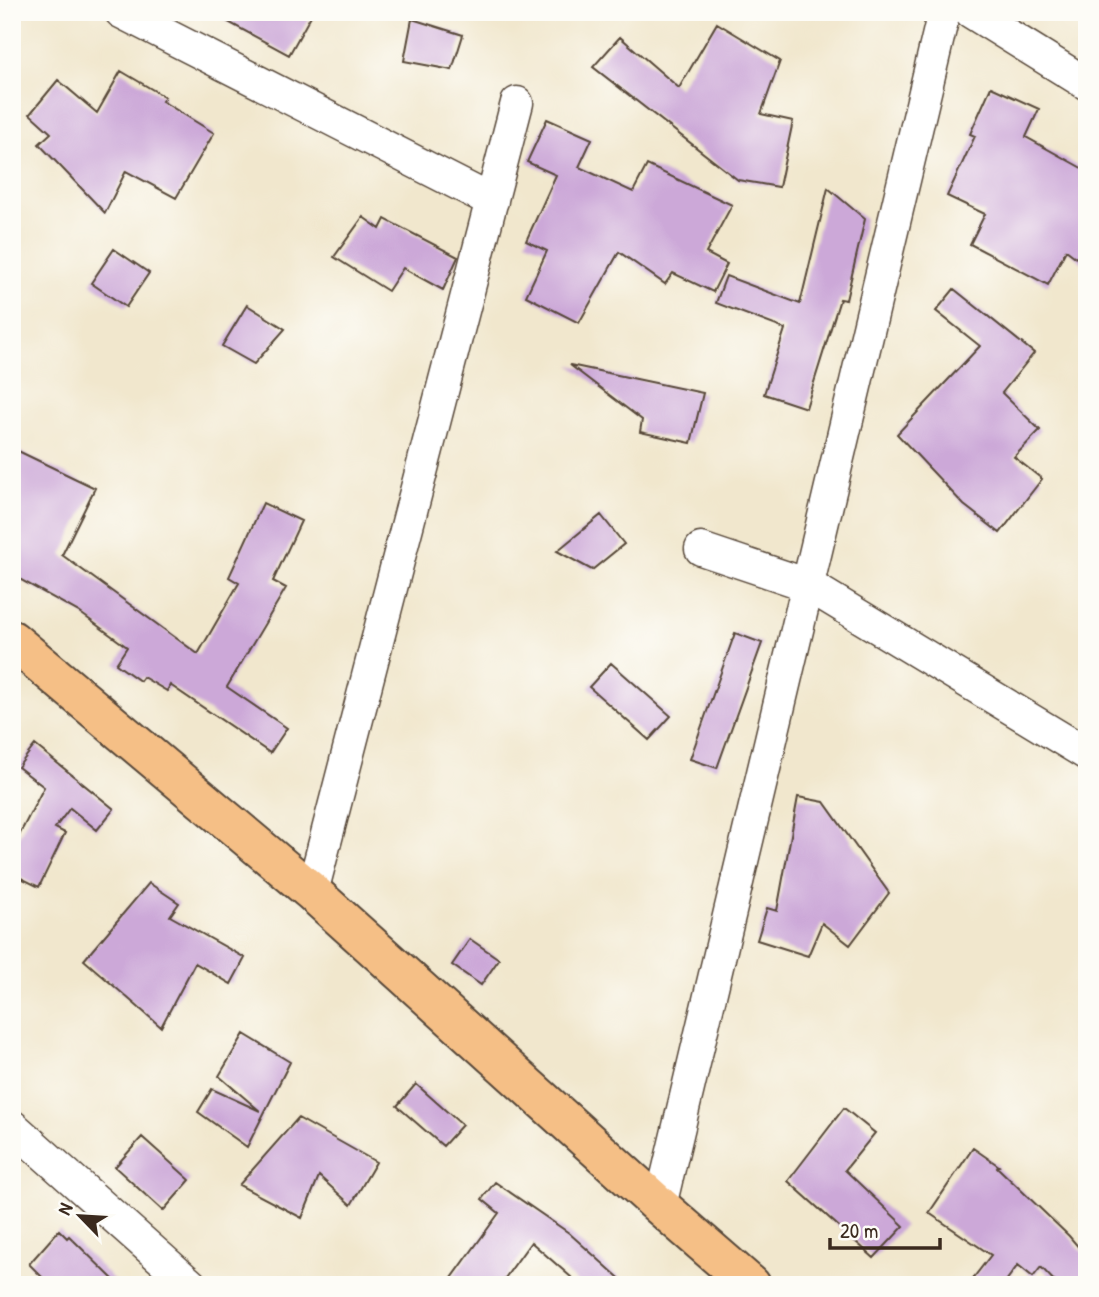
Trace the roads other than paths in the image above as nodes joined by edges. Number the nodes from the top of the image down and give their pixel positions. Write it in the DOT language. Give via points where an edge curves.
graph roads {
  1 [pos="121,12"];
  2 [pos="944,12"];
  3 [pos="971,12"];
  4 [pos="1087,84"];
  5 [pos="517,103"];
  6 [pos="492,201"];
  7 [pos="701,549"];
  8 [pos="808,585"];
  9 [pos="12,640"];
  10 [pos="1087,754"];
  11 [pos="312,892"];
  12 [pos="12,1126"];
  13 [pos="660,1206"];
  14 [pos="746,1283"];
  15 [pos="191,1285"];
  1 -- 6 [label="street"];
  2 -- 8 [label="street"];
  3 -- 4 [label="street"];
  5 -- 6 [label="street"];
  6 -- 11 [label="street"];
  7 -- 8 [label="street"];
  8 -- 10 [label="street"];
  8 -- 13 [label="street"];
  9 -- 11 [label="main road"];
  11 -- 13 [label="main road"];
  12 -- 15 [label="street"];
  13 -- 14 [label="main road"];
}
